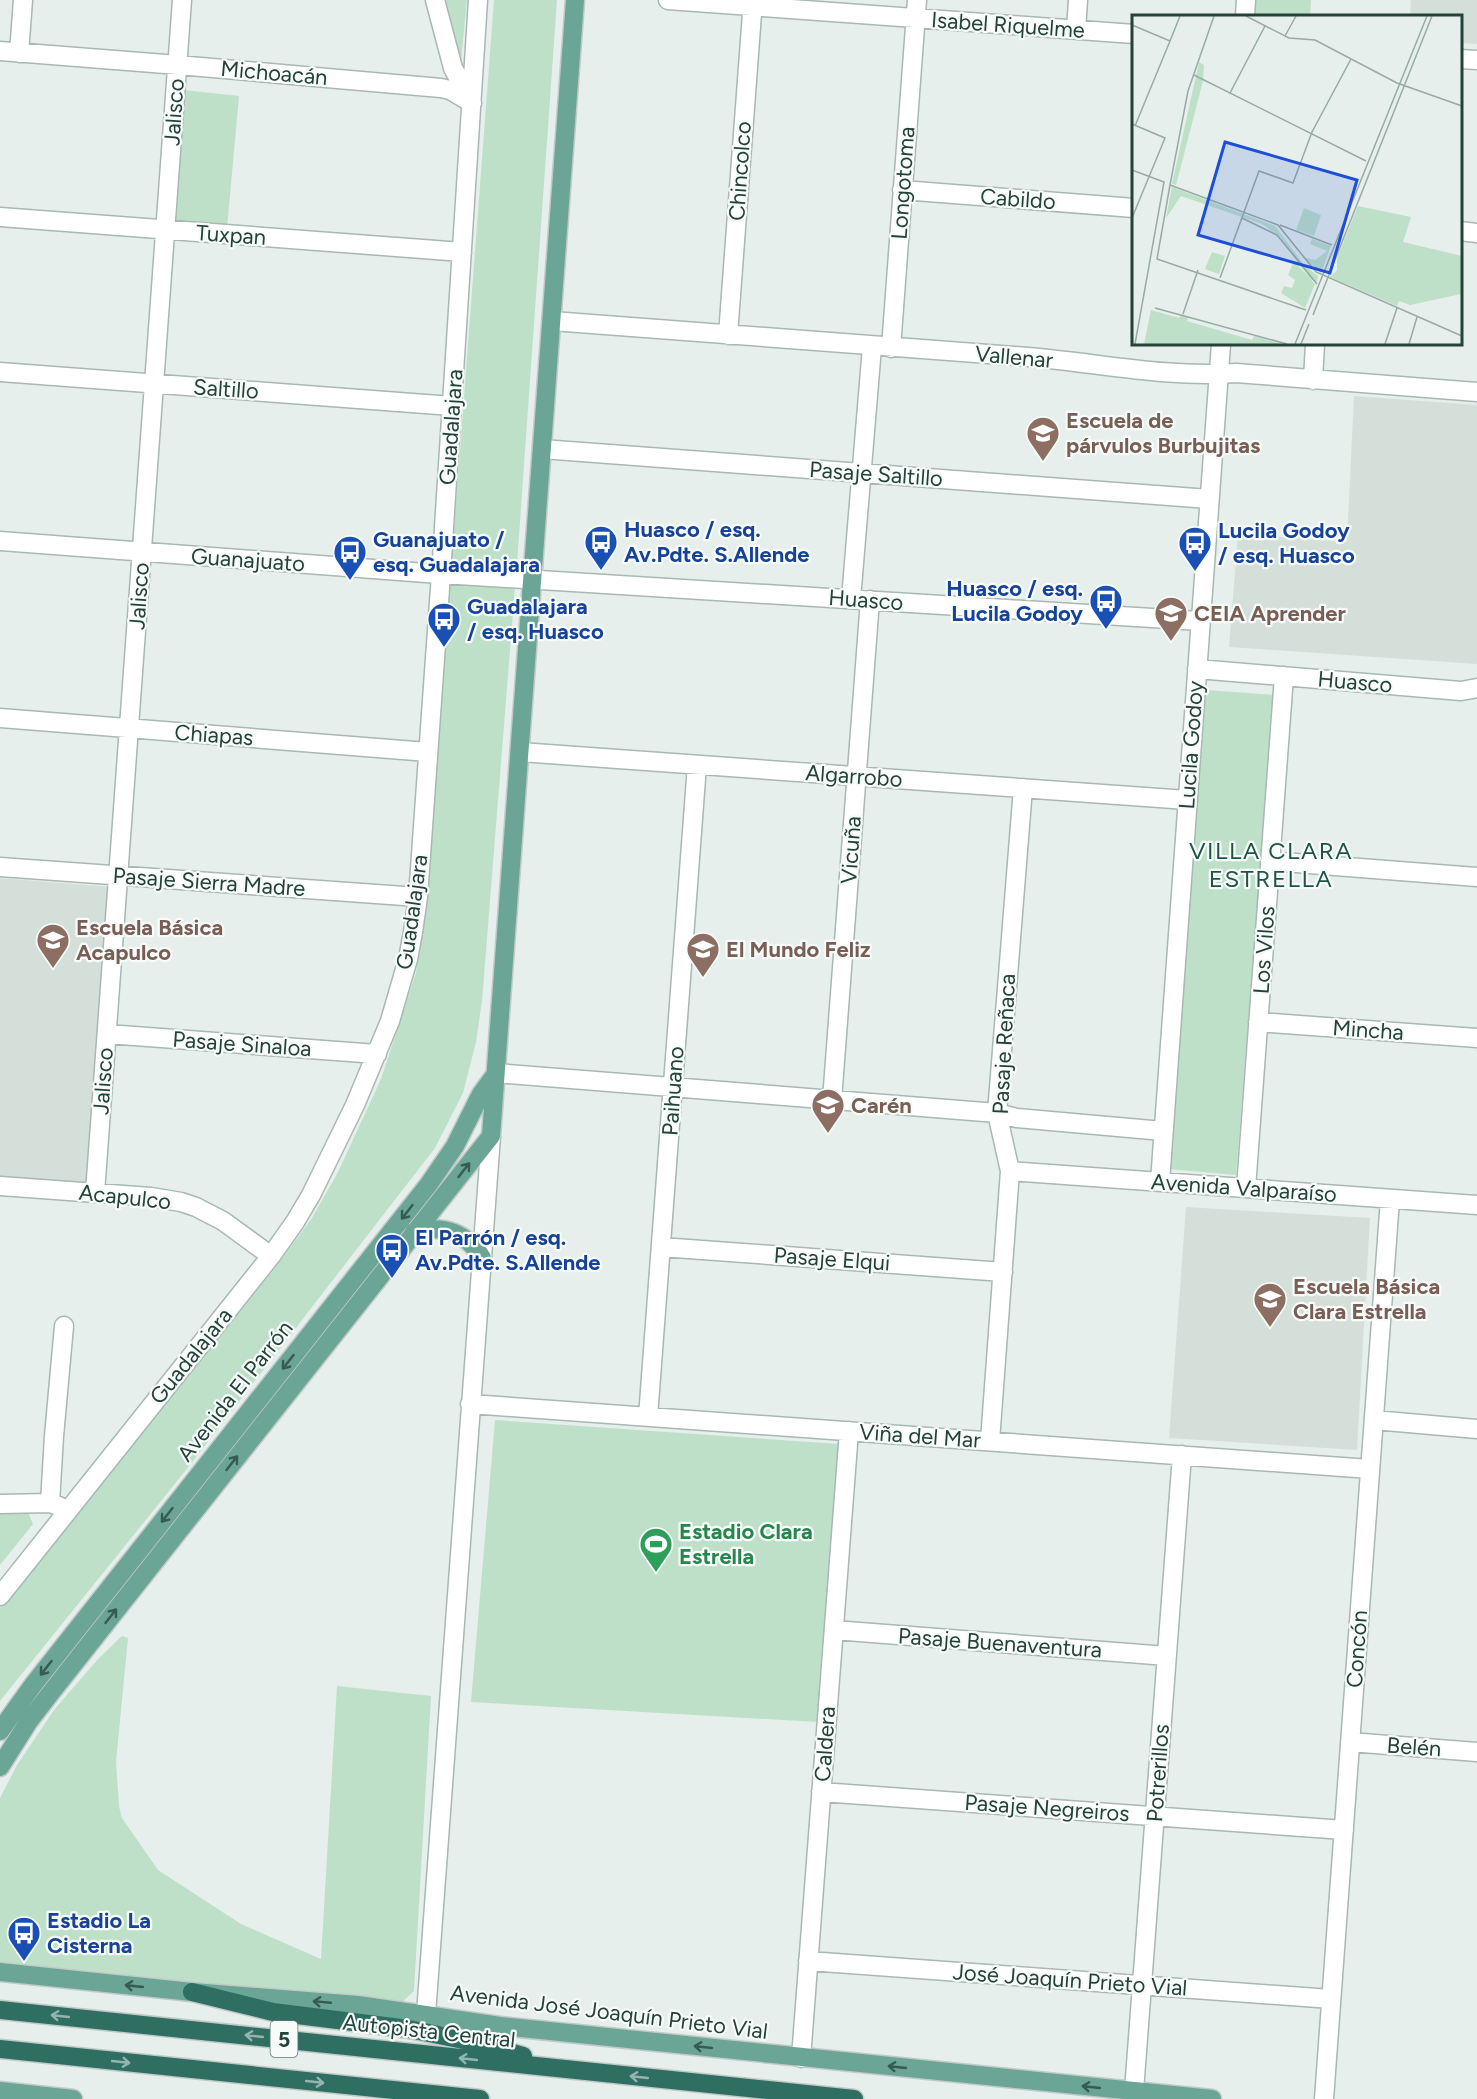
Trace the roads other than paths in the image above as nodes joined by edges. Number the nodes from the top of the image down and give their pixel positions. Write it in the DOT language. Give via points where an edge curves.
graph roads {
  1 [pos="23,0"];
  2 [pos="183,0"];
  3 [pos="435,0"];
  4 [pos="478,0"];
  5 [pos="576,0"];
  6 [pos="668,0"];
  7 [pos="917,0"];
  8 [pos="1078,0"];
  9 [pos="1246,0"];
  10 [pos="752,3"];
  11 [pos="1245,15"];
  12 [pos="916,18"];
  13 [pos="1076,30"];
  14 [pos="1132,34"];
  15 [pos="0,51"];
  16 [pos="20,53"];
  17 [pos="1462,59"];
  18 [pos="1477,60"];
  19 [pos="178,65"];
  20 [pos="472,103"];
  21 [pos="902,190"];
  22 [pos="1132,208"];
  23 [pos="0,217"];
  24 [pos="166,230"];
  25 [pos="1462,231"];
  26 [pos="1477,233"];
  27 [pos="462,252"];
  28 [pos="552,321"];
  29 [pos="729,335"];
  30 [pos="1221,345"];
  31 [pos="1315,345"];
  32 [pos="872,347"];
  33 [pos="891,348"];
  34 [pos="0,372"];
  35 [pos="1218,374"];
  36 [pos="1313,380"];
  37 [pos="154,384"];
  38 [pos="1477,392"];
  39 [pos="452,406"];
  40 [pos="542,449"];
  41 [pos="861,473"];
  42 [pos="1209,499"];
  43 [pos="0,541"];
  44 [pos="142,552"];
  45 [pos="441,574"];
  46 [pos="532,580"];
  47 [pos="851,599"];
  48 [pos="870,600"];
  49 [pos="1200,621"];
  50 [pos="1197,669"];
  51 [pos="1284,676"];
  52 [pos="1477,688"];
  53 [pos="0,718"];
  54 [pos="129,728"];
  55 [pos="428,752"];
  56 [pos="520,752"];
  57 [pos="697,765"];
  58 [pos="857,776"];
  59 [pos="1023,788"];
  60 [pos="1187,800"];
  61 [pos="1270,861"];
  62 [pos="0,867"];
  63 [pos="118,875"];
  64 [pos="1477,877"];
  65 [pos="418,897"];
  66 [pos="1258,1022"];
  67 [pos="107,1034"];
  68 [pos="1477,1038"];
  69 [pos="377,1054"];
  70 [pos="496,1073"];
  71 [pos="673,1087"];
  72 [pos="832,1100"];
  73 [pos="997,1113"];
  74 [pos="1163,1131"];
  75 [pos="491,1136"];
  76 [pos="1010,1171"];
  77 [pos="1160,1182"];
  78 [pos="0,1186"];
  79 [pos="1246,1188"];
  80 [pos="95,1193"];
  81 [pos="1390,1199"];
  82 [pos="1477,1205"];
  83 [pos="414,1232"];
  84 [pos="661,1247"];
  85 [pos="271,1256"];
  86 [pos="482,1258"];
  87 [pos="1003,1272"];
  88 [pos="64,1326"];
  89 [pos="470,1404"];
  90 [pos="648,1417"];
  91 [pos="1374,1420"];
  92 [pos="1477,1429"];
  93 [pos="849,1431"];
  94 [pos="990,1442"];
  95 [pos="1182,1455"];
  96 [pos="1370,1469"];
  97 [pos="50,1503"];
  98 [pos="0,1504"];
  99 [pos="70,1509"];
  100 [pos="0,1596"];
  101 [pos="834,1630"];
  102 [pos="1167,1656"];
  103 [pos="0,1731"];
  104 [pos="1350,1742"];
  105 [pos="1477,1752"];
  106 [pos="0,1767"];
  107 [pos="821,1792"];
  108 [pos="1155,1816"];
  109 [pos="1344,1830"];
  110 [pos="808,1961"];
  111 [pos="0,1972"];
  112 [pos="1143,1985"];
  113 [pos="192,1992"];
  114 [pos="1331,1999"];
  115 [pos="0,2010"];
  116 [pos="426,2014"];
  117 [pos="0,2049"];
  118 [pos="801,2058"];
  119 [pos="568,2069"];
  120 [pos="0,2091"];
  121 [pos="1134,2091"];
  122 [pos="73,2099"];
  123 [pos="480,2099"];
  124 [pos="854,2099"];
  125 [pos="1212,2099"];
  126 [pos="1324,2099"];
  1 -- 16 [label="street"];
  2 -- 19 [label="street, Jalisco"];
  3 -- 20 [label="street" via="453,68"];
  4 -- 20 [label="street, Guadalajara"];
  5 -- 28 [label="main road"];
  6 -- 10 [label="street, Isabel Riquelme"];
  7 -- 12 [label="street, Longotoma"];
  8 -- 13 [label="street"];
  9 -- 11 [label="street"];
  10 -- 12 [label="street, Isabel Riquelme"];
  10 -- 29 [label="street, Chincolco"];
  12 -- 13 [label="street, Isabel Riquelme"];
  12 -- 21 [label="street, Longotoma"];
  13 -- 14 [label="street, Isabel Riquelme"];
  15 -- 16 [label="street, Michoacán"];
  16 -- 19 [label="street, Michoacán"];
  17 -- 18 [label="street"];
  19 -- 20 [label="street, Michoacán" via="441,88"];
  19 -- 24 [label="street, Jalisco"];
  20 -- 27 [label="street, Guadalajara"];
  21 -- 22 [label="street, Cabildo"];
  21 -- 33 [label="street, Longotoma"];
  23 -- 24 [label="street, Tuxpan"];
  24 -- 27 [label="street, Tuxpan"];
  24 -- 37 [label="street, Jalisco"];
  25 -- 26 [label="street"];
  27 -- 39 [label="street, Guadalajara"];
  28 -- 29 [label="street, Vallenar"];
  28 -- 40 [label="main road"];
  29 -- 32 [label="street, Vallenar"];
  30 -- 35 [label="street, Lucila Godoy"];
  31 -- 36 [label="street"];
  32 -- 33 [label="street, Vallenar"];
  32 -- 41 [label="street"];
  33 -- 35 [label="street, Vallenar" via="1038,358 1137,371"];
  34 -- 37 [label="street, Saltillo"];
  35 -- 36 [label="street, Vallenar"];
  35 -- 42 [label="street, Lucila Godoy"];
  36 -- 38 [label="street, Vallenar"];
  37 -- 39 [label="street, Saltillo"];
  37 -- 44 [label="street, Jalisco"];
  39 -- 45 [label="street, Guadalajara"];
  40 -- 41 [label="street, Pasaje Saltillo"];
  40 -- 46 [label="main road"];
  41 -- 42 [label="street, Pasaje Saltillo"];
  41 -- 47 [label="street"];
  42 -- 49 [label="street, Lucila Godoy"];
  43 -- 44 [label="street, Guanajuato"];
  44 -- 45 [label="street, Guanajuato"];
  44 -- 54 [label="street, Jalisco"];
  45 -- 46 [label="street, Guanajuato"];
  45 -- 55 [label="street, Guadalajara"];
  46 -- 47 [label="street, Huasco"];
  46 -- 56 [label="main road"];
  47 -- 48 [label="street, Huasco"];
  48 -- 49 [label="street, Huasco"];
  48 -- 58 [label="street, Vicuña"];
  49 -- 50 [label="street, Lucila Godoy"];
  50 -- 51 [label="street, Huasco"];
  50 -- 60 [label="street, Lucila Godoy"];
  51 -- 52 [label="street, Huasco" via="1461,691"];
  51 -- 61 [label="street, Los Vilos"];
  53 -- 54 [label="street, Chiapas"];
  54 -- 55 [label="street, Chiapas"];
  54 -- 63 [label="street, Jalisco"];
  55 -- 65 [label="street, Guadalajara"];
  56 -- 57 [label="street, Algarrobo"];
  56 -- 70 [label="main road"];
  57 -- 58 [label="street, Algarrobo"];
  57 -- 71 [label="street, Paihuano"];
  58 -- 59 [label="street, Algarrobo"];
  58 -- 72 [label="street, Vicuña"];
  59 -- 60 [label="street, Algarrobo"];
  59 -- 73 [label="street, Pasaje Reñaca"];
  60 -- 74 [label="street, Lucila Godoy"];
  61 -- 64 [label="street"];
  61 -- 66 [label="street, Los Vilos"];
  62 -- 63 [label="street, Pasaje Sierra Madre"];
  63 -- 65 [label="street, Pasaje Sierra Madre"];
  63 -- 67 [label="street, Jalisco"];
  65 -- 69 [label="street, Guadalajara" via="406,968"];
  66 -- 68 [label="street, Mincha"];
  66 -- 79 [label="street, Los Vilos"];
  67 -- 69 [label="street, Pasaje Sinaloa"];
  67 -- 80 [label="street, Jalisco"];
  69 -- 85 [label="street, Guadalajara" via="311,1195"];
  70 -- 71 [label="street"];
  70 -- 75 [label="main road"];
  70 -- 103 [label="main road, Avenida El Parrón, one-way" via="429,1184"];
  71 -- 72 [label="street"];
  71 -- 84 [label="street, Paihuano"];
  72 -- 73 [label="street"];
  73 -- 74 [label="street" via="1017,1119"];
  73 -- 76 [label="street, Pasaje Reñaca"];
  74 -- 77 [label="street, Lucila Godoy"];
  83 -- 75 [label="main road, Avenida El Parrón, one-way"];
  75 -- 86 [label="street"];
  76 -- 77 [label="street, Avenida Valparaíso"];
  76 -- 87 [label="street, Pasaje Reñaca"];
  77 -- 79 [label="street, Avenida Valparaíso"];
  78 -- 80 [label="street, Acapulco"];
  79 -- 81 [label="street, Avenida Valparaíso"];
  80 -- 85 [label="street, Acapulco" via="166,1199 196,1207 223,1221"];
  81 -- 82 [label="street, Avenida Valparaíso"];
  81 -- 91 [label="street, Concón"];
  83 -- 86 [label="main road" via="434,1229 455,1233 470,1242"];
  106 -- 83 [label="main road, Avenida El Parrón, one-way" via="49,1695"];
  84 -- 87 [label="street, Pasaje Elqui"];
  84 -- 90 [label="street, Paihuano"];
  85 -- 99 [label="street, Guadalajara"];
  86 -- 89 [label="street"];
  87 -- 94 [label="street, Pasaje Reñaca"];
  88 -- 97 [label="street"];
  89 -- 90 [label="street, Viña del Mar"];
  89 -- 116 [label="street"];
  90 -- 93 [label="street, Viña del Mar"];
  91 -- 92 [label="street"];
  91 -- 96 [label="street, Concón"];
  93 -- 94 [label="street, Viña del Mar"];
  93 -- 101 [label="street, Caldera"];
  94 -- 95 [label="street, Viña del Mar"];
  95 -- 96 [label="street, Viña del Mar"];
  95 -- 102 [label="street, Potrerillos"];
  96 -- 104 [label="street, Concón"];
  97 -- 98 [label="street"];
  97 -- 99 [label="street"];
  99 -- 100 [label="street, Guadalajara"];
  101 -- 102 [label="street, Pasaje Buenaventura"];
  101 -- 107 [label="street, Caldera"];
  102 -- 108 [label="street, Potrerillos"];
  104 -- 105 [label="street, Belén"];
  104 -- 109 [label="street, Concón"];
  107 -- 108 [label="street, Pasaje Negreiros"];
  107 -- 110 [label="street, Caldera"];
  108 -- 109 [label="street, Pasaje Negreiros"];
  108 -- 112 [label="street, Potrerillos"];
  109 -- 114 [label="street, Concón"];
  110 -- 112 [label="street, José Joaquín Prieto Vial"];
  110 -- 118 [label="street, Caldera"];
  113 -- 111 [label="main road, Avenida José Joaquín Prieto Vial, one-way"];
  112 -- 114 [label="street, José Joaquín Prieto Vial"];
  112 -- 121 [label="street, Potrerillos"];
  116 -- 113 [label="main road, Avenida José Joaquín Prieto Vial, one-way"];
  113 -- 119 [label="highway" via="273,2012 409,2028"];
  114 -- 126 [label="street, Concón"];
  119 -- 115 [label="highway, Autopista Central / 5, one-way"];
  118 -- 116 [label="main road, Avenida José Joaquín Prieto Vial, one-way" via="500,2026"];
  117 -- 123 [label="highway, 5, one-way"];
  121 -- 118 [label="main road, Avenida José Joaquín Prieto Vial, one-way"];
  124 -- 119 [label="highway, Autopista Central / 5, one-way"];
  120 -- 122 [label="main road"];
  121 -- 125 [label="main road, Avenida José Joaquín Prieto Vial"];
}
